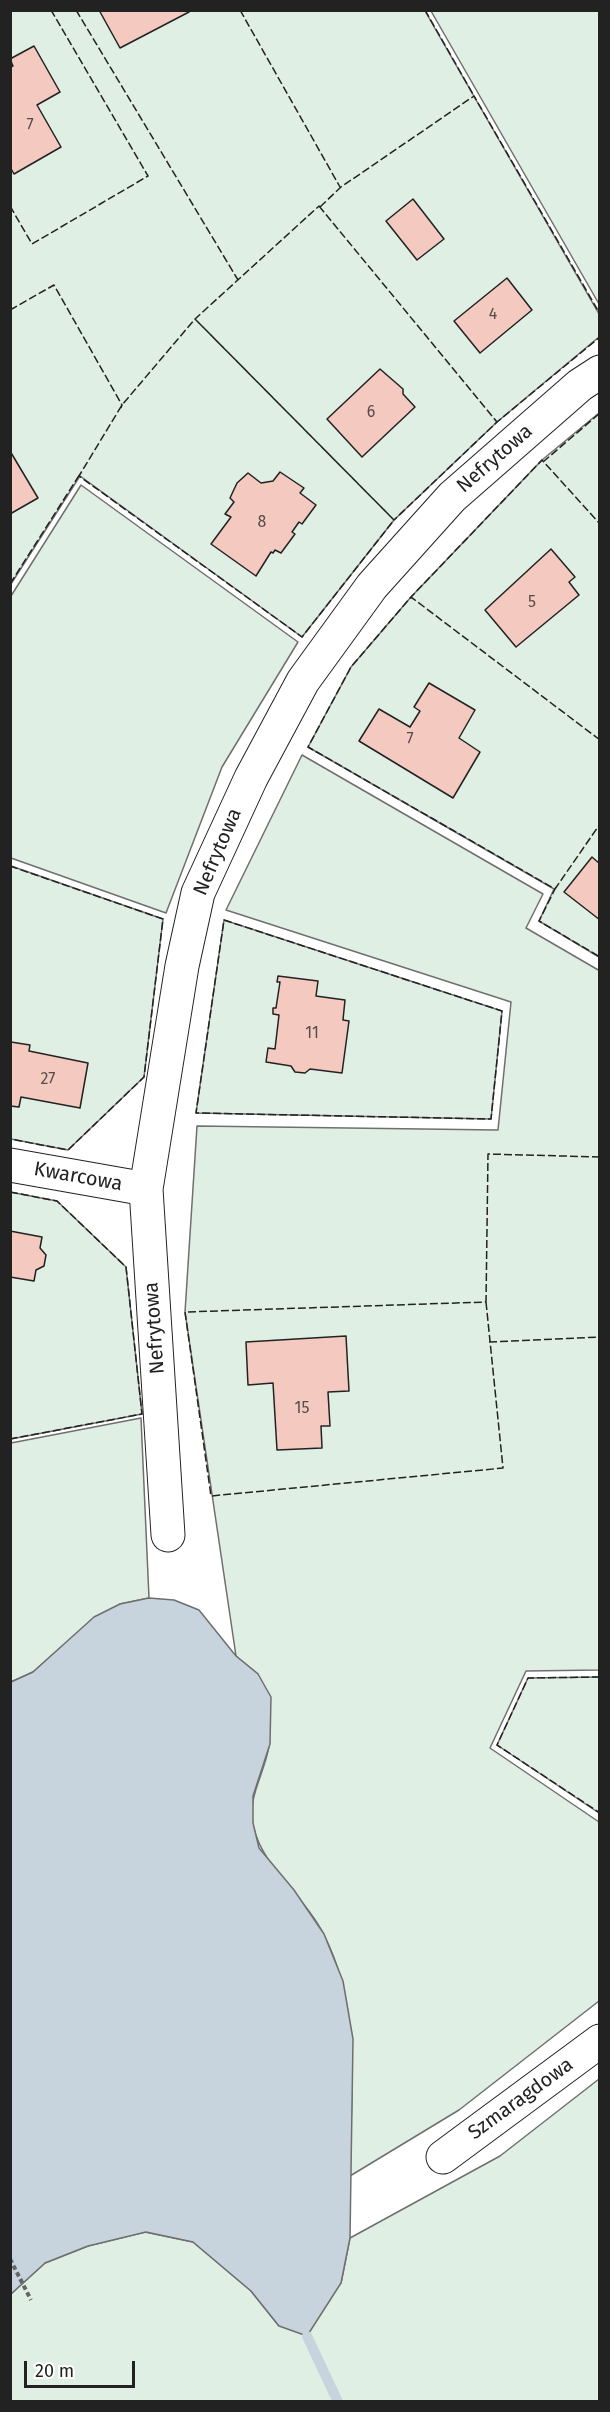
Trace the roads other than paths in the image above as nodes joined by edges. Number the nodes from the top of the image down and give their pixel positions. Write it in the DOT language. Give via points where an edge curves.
graph roads {
  1 [pos="600,372"];
  2 [pos="10,1165"];
  3 [pos="146,1190"];
  4 [pos="168,1536"];
  5 [pos="600,2041"];
  6 [pos="443,2157"];
  1 -- 3 [label="street, Nefrytowa" via="452,497 372,586 303,681 251,778 198,893 182,966"];
  2 -- 3 [label="street, Kwarcowa"];
  3 -- 4 [label="street, Nefrytowa"];
  5 -- 6 [label="street, Szmaragdowa"];
}
